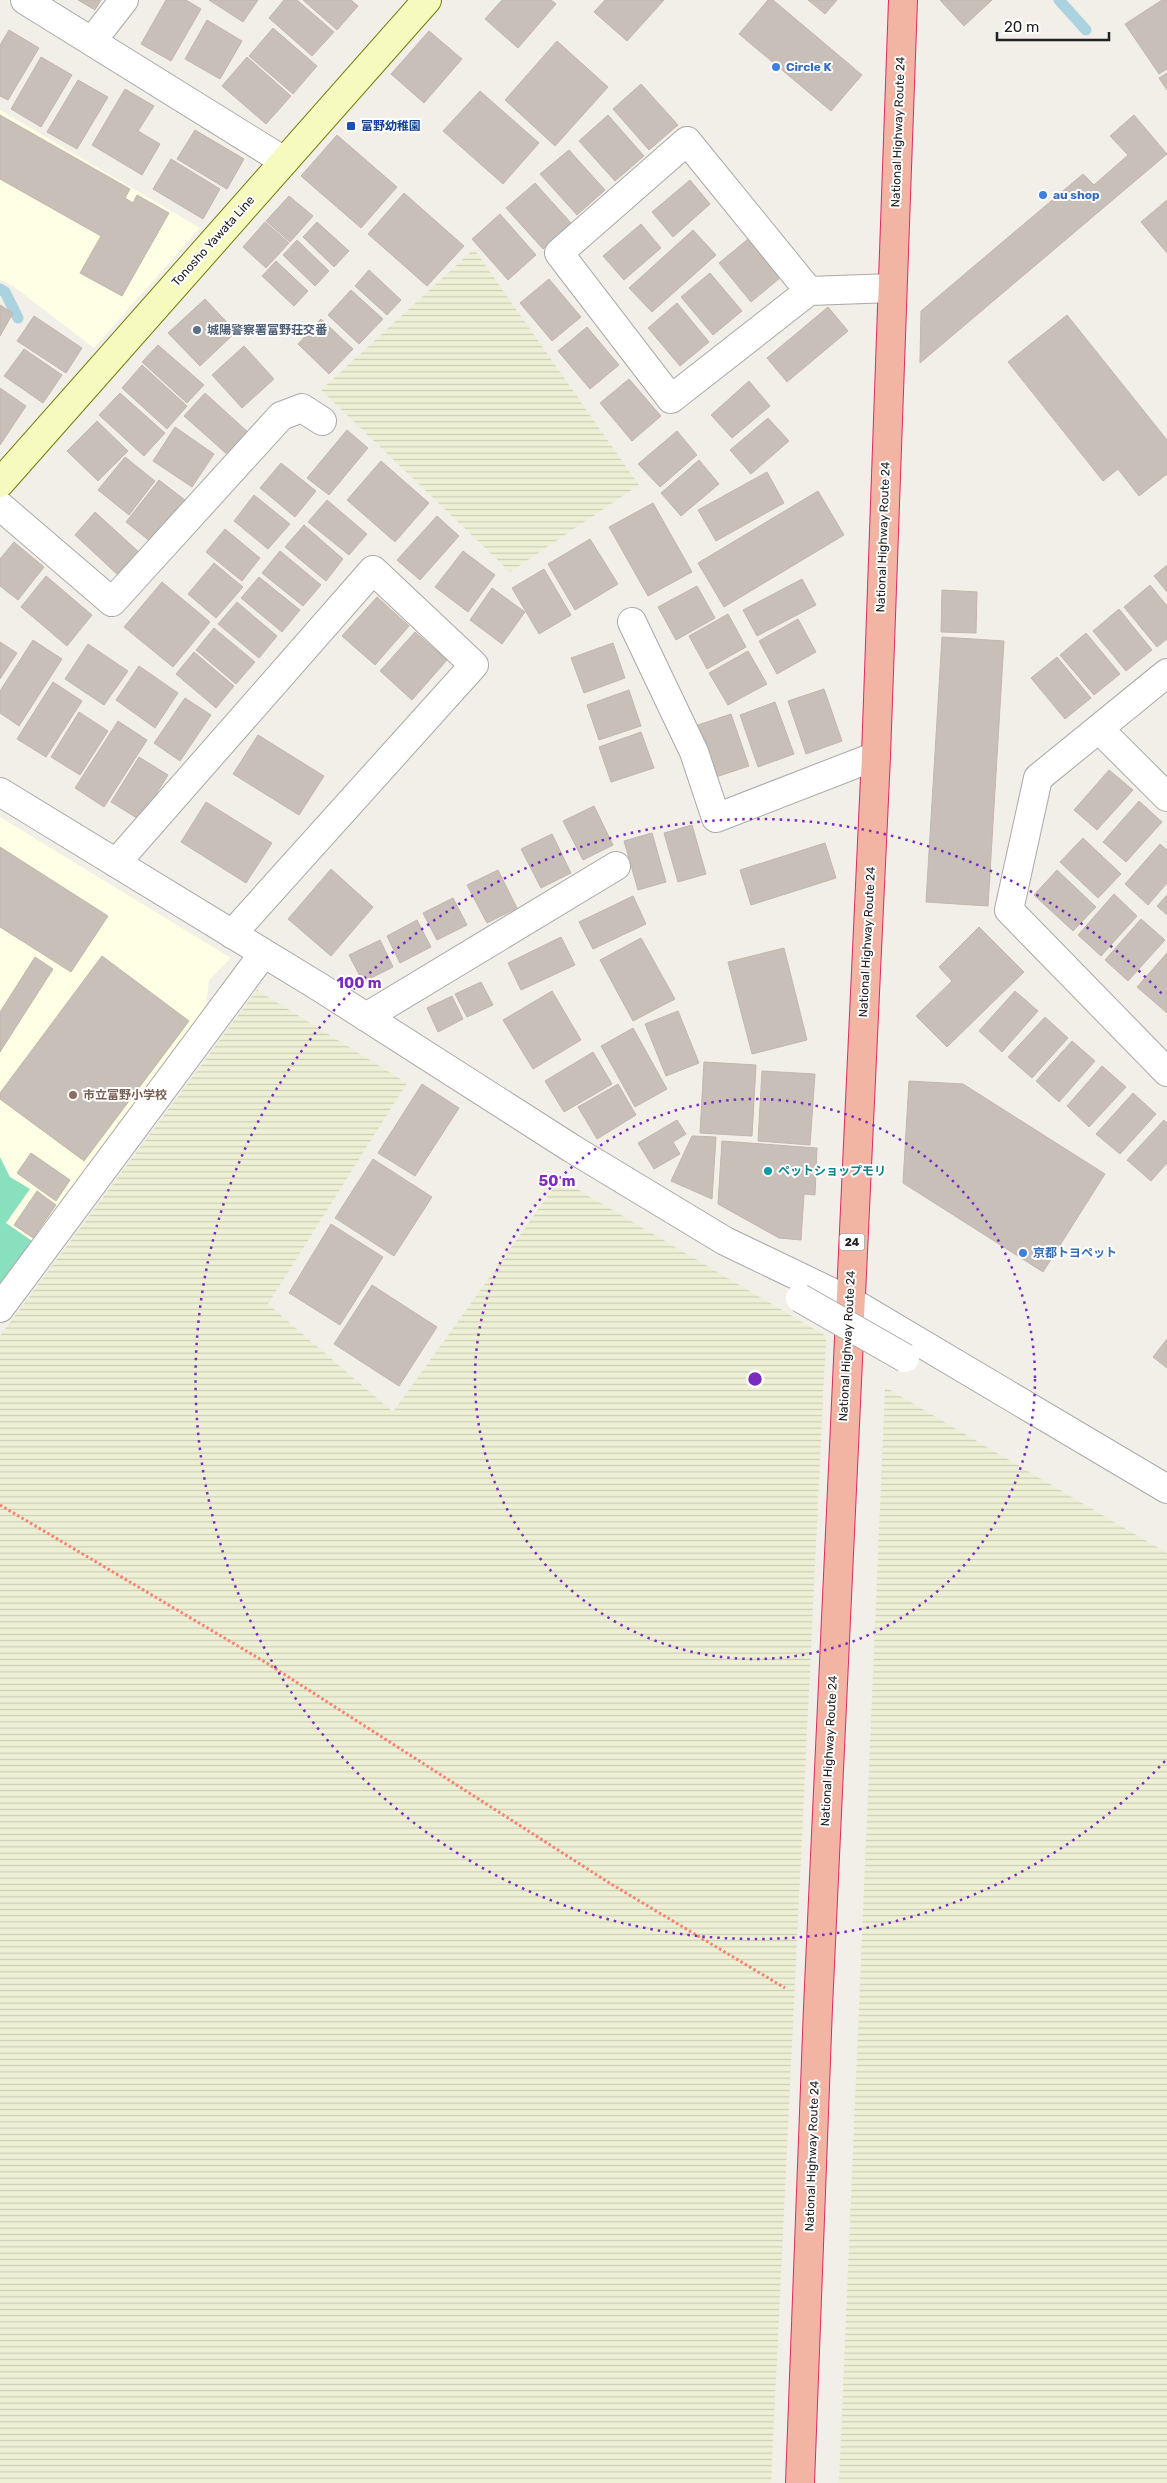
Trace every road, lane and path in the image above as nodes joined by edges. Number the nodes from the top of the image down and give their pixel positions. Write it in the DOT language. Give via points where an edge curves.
graph roads {
  1 [pos="25,0"];
  2 [pos="124,0"];
  3 [pos="427,0"];
  4 [pos="903,0"];
  5 [pos="92,40"];
  6 [pos="284,161"];
  7 [pos="892,288"];
  8 [pos="809,291"];
  9 [pos="322,421"];
  10 [pos="0,483"];
  11 [pos="0,506"];
  12 [pos="632,622"];
  13 [pos="1167,673"];
  14 [pos="1099,729"];
  15 [pos="876,756"];
  16 [pos="0,792"];
  17 [pos="1167,797"];
  18 [pos="116,863"];
  19 [pos="616,866"];
  20 [pos="232,934"];
  21 [pos="263,954"];
  22 [pos="366,1017"];
  23 [pos="1167,1072"];
  24 [pos="800,1298"];
  25 [pos="850,1301"];
  26 [pos="0,1308"];
  27 [pos="905,1358"];
  28 [pos="1162,1478"];
  29 [pos="0,1505"];
  30 [pos="818,2007"];
  31 [pos="800,2483"];
  1 -- 5 [label="street"];
  2 -- 5 [label="street"];
  3 -- 6 [label="main road, Tonosho Yawata Line"];
  4 -- 7 [label="highway, National Highway Route 24 / 24"];
  5 -- 6 [label="street"];
  6 -- 10 [label="main road, Tonosho Yawata Line"];
  7 -- 8 [label="street"];
  7 -- 15 [label="highway, National Highway Route 24 / 24"];
  8 -- 8 [label="street" via="671,398 559,253 687,141"];
  9 -- 11 [label="street" via="302,408 281,416 112,602"];
  12 -- 15 [label="street" via="694,752 716,818"];
  13 -- 14 [label="street"];
  14 -- 17 [label="street"];
  14 -- 23 [label="street" via="1038,778 1009,910"];
  15 -- 25 [label="highway, National Highway Route 24 / 24"];
  16 -- 18 [label="street"];
  18 -- 20 [label="street"];
  18 -- 20 [label="street" via="373,570 474,665"];
  19 -- 22 [label="street"];
  20 -- 21 [label="street"];
  21 -- 22 [label="street"];
  21 -- 26 [label="street"];
  22 -- 25 [label="street" via="571,1148 725,1241"];
  24 -- 27 [label="street, bridge"];
  25 -- 28 [label="street"];
  25 -- 30 [label="highway, National Highway Route 24 / 24"];
  29 -- 30 [label="path" via="265,1662 611,1884"];
  30 -- 31 [label="highway, National Highway Route 24 / 24"];
}
